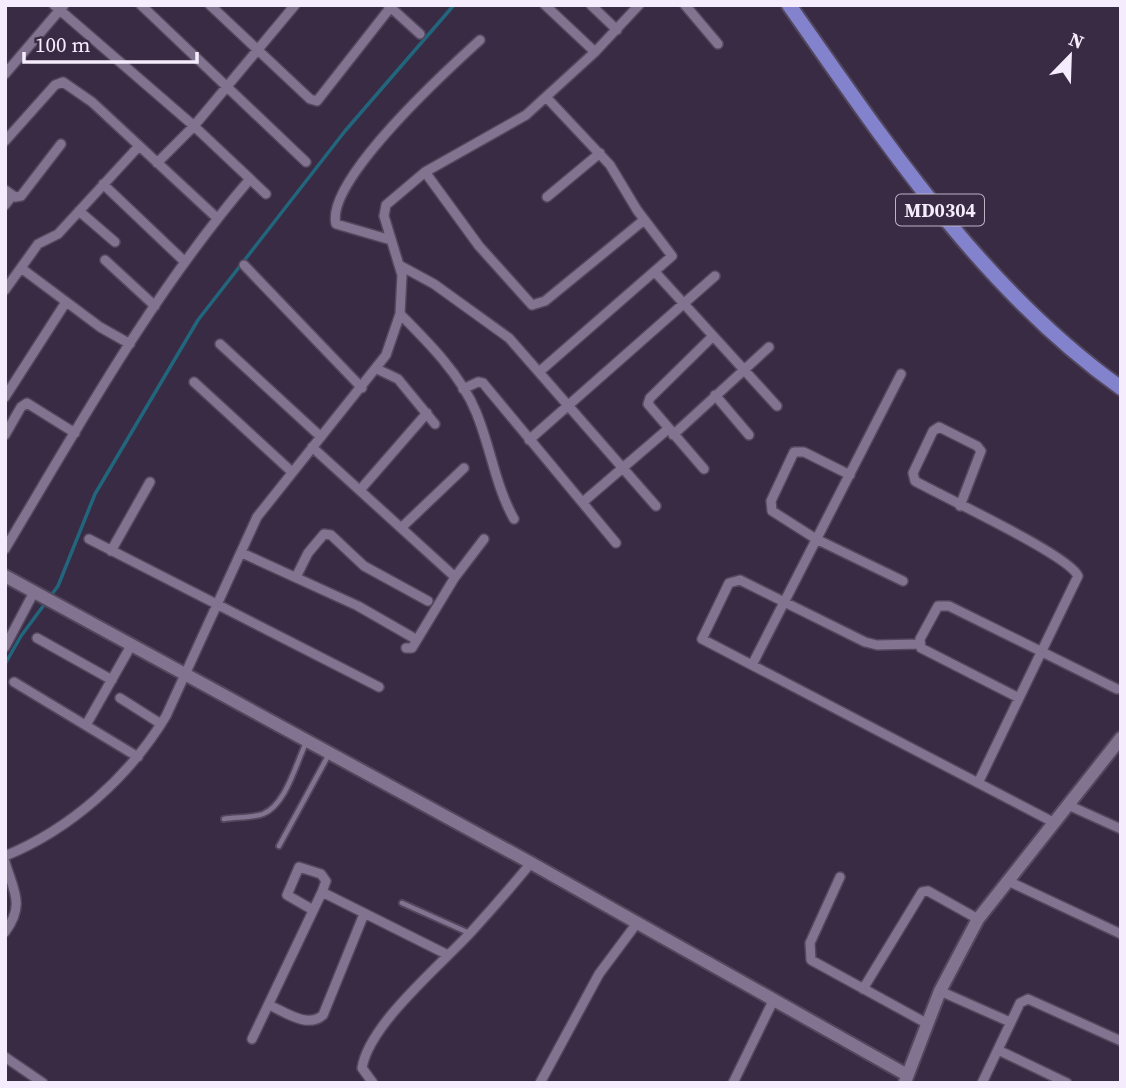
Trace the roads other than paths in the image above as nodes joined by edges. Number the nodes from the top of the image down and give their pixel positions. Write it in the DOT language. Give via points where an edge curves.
graph roads {
  1 [pos="141,5"];
  2 [pos="210,5"];
  3 [pos="295,5"];
  4 [pos="545,5"];
  5 [pos="592,5"];
  6 [pos="639,5"];
  7 [pos="685,5"];
  8 [pos="789,5"];
  9 [pos="59,7"];
  10 [pos="389,7"];
  11 [pos="617,30"];
  12 [pos="421,34"];
  13 [pos="480,40"];
  14 [pos="718,44"];
  15 [pos="256,51"];
  16 [pos="595,52"];
  17 [pos="5,74"];
  18 [pos="226,86"];
  19 [pos="547,98"];
  20 [pos="194,126"];
  21 [pos="5,141"];
  22 [pos="61,144"];
  23 [pos="139,146"];
  24 [pos="600,153"];
  25 [pos="306,162"];
  26 [pos="157,163"];
  27 [pos="425,172"];
  28 [pos="250,179"];
  29 [pos="103,184"];
  30 [pos="9,193"];
  31 [pos="266,194"];
  32 [pos="547,197"];
  33 [pos="5,205"];
  34 [pos="79,211"];
  35 [pos="217,218"];
  36 [pos="644,219"];
  37 [pos="391,240"];
  38 [pos="114,242"];
  39 [pos="105,260"];
  40 [pos="185,262"];
  41 [pos="244,265"];
  42 [pos="399,265"];
  43 [pos="21,268"];
  44 [pos="655,272"];
  45 [pos="715,276"];
  46 [pos="5,290"];
  47 [pos="66,302"];
  48 [pos="684,303"];
  49 [pos="155,306"];
  50 [pos="400,314"];
  51 [pos="713,336"];
  52 [pos="130,344"];
  53 [pos="220,344"];
  54 [pos="769,347"];
  55 [pos="744,368"];
  56 [pos="377,369"];
  57 [pos="539,372"];
  58 [pos="901,374"];
  59 [pos="194,382"];
  60 [pos="362,388"];
  61 [pos="1121,388"];
  62 [pos="463,389"];
  63 [pos="715,395"];
  64 [pos="5,397"];
  65 [pos="569,406"];
  66 [pos="777,406"];
  67 [pos="427,413"];
  68 [pos="435,424"];
  69 [pos="671,432"];
  70 [pos="75,433"];
  71 [pos="5,435"];
  72 [pos="749,435"];
  73 [pos="321,437"];
  74 [pos="529,440"];
  75 [pos="312,447"];
  76 [pos="622,467"];
  77 [pos="464,468"];
  78 [pos="704,469"];
  79 [pos="292,471"];
  80 [pos="849,475"];
  81 [pos="150,482"];
  82 [pos="360,491"];
  83 [pos="583,502"];
  84 [pos="656,506"];
  85 [pos="960,506"];
  86 [pos="514,519"];
  87 [pos="401,528"];
  88 [pos="89,539"];
  89 [pos="484,539"];
  90 [pos="817,539"];
  91 [pos="616,543"];
  92 [pos="5,549"];
  93 [pos="111,551"];
  94 [pos="242,552"];
  95 [pos="5,576"];
  96 [pos="296,577"];
  97 [pos="455,577"];
  98 [pos="903,581"];
  99 [pos="44,597"];
  100 [pos="428,601"];
  101 [pos="784,602"];
  102 [pos="216,606"];
  103 [pos="412,637"];
  104 [pos="37,638"];
  105 [pos="132,644"];
  106 [pos="919,644"];
  107 [pos="5,647"];
  108 [pos="406,648"];
  109 [pos="1042,651"];
  110 [pos="752,665"];
  111 [pos="186,673"];
  112 [pos="112,680"];
  113 [pos="14,682"];
  114 [pos="379,687"];
  115 [pos="1117,690"];
  116 [pos="120,698"];
  117 [pos="1019,698"];
  118 [pos="161,724"];
  119 [pos="86,725"];
  120 [pos="1121,738"];
  121 [pos="308,739"];
  122 [pos="330,752"];
  123 [pos="138,757"];
  124 [pos="979,781"];
  125 [pos="1068,805"];
  126 [pos="224,819"];
  127 [pos="1053,822"];
  128 [pos="1121,830"];
  129 [pos="279,846"];
  130 [pos="5,856"];
  131 [pos="5,862"];
  132 [pos="531,863"];
  133 [pos="839,877"];
  134 [pos="1008,881"];
  135 [pos="322,892"];
  136 [pos="402,903"];
  137 [pos="313,911"];
  138 [pos="364,914"];
  139 [pos="978,919"];
  140 [pos="637,923"];
  141 [pos="5,932"];
  142 [pos="470,933"];
  143 [pos="1121,934"];
  144 [pos="448,955"];
  145 [pos="863,989"];
  146 [pos="940,991"];
  147 [pos="775,999"];
  148 [pos="269,1005"];
  149 [pos="1010,1022"];
  150 [pos="926,1023"];
  151 [pos="252,1039"];
  152 [pos="1121,1041"];
  153 [pos="998,1050"];
  154 [pos="5,1057"];
  155 [pos="906,1079"];
  156 [pos="43,1083"];
  157 [pos="373,1083"];
  158 [pos="540,1083"];
  159 [pos="733,1083"];
  160 [pos="982,1083"];
  161 [pos="1067,1083"];
  1 -- 18 [label="street"];
  2 -- 15 [label="street"];
  3 -- 15 [label="street"];
  4 -- 16 [label="street"];
  5 -- 11 [label="street"];
  6 -- 11 [label="street"];
  7 -- 14 [label="street"];
  8 -- 61 [label="main road, MD0304" via="993,277 1049,331"];
  9 -- 17 [label="street"];
  9 -- 20 [label="street"];
  10 -- 12 [label="street"];
  10 -- 15 [label="street" via="317,101"];
  11 -- 16 [label="street"];
  13 -- 37 [label="street" via="368,152 349,183 336,224"];
  15 -- 18 [label="street"];
  16 -- 19 [label="street"];
  18 -- 20 [label="street"];
  18 -- 25 [label="street"];
  19 -- 24 [label="street"];
  19 -- 27 [label="street" via="487,139"];
  20 -- 26 [label="street"];
  20 -- 28 [label="street"];
  21 -- 23 [label="street" via="55,85 63,82"];
  22 -- 30 [label="street" via="21,196"];
  23 -- 26 [label="street"];
  23 -- 29 [label="street"];
  24 -- 32 [label="street"];
  24 -- 36 [label="street"];
  26 -- 35 [label="street"];
  27 -- 36 [label="street" via="479,246 532,305 545,301"];
  27 -- 37 [label="street" via="386,205 384,216"];
  28 -- 31 [label="street"];
  28 -- 35 [label="street"];
  29 -- 34 [label="street"];
  29 -- 40 [label="street"];
  30 -- 33 [label="street"];
  34 -- 38 [label="street"];
  34 -- 43 [label="street" via="58,234 38,244"];
  35 -- 40 [label="street"];
  36 -- 44 [label="street" via="672,253"];
  37 -- 42 [label="street"];
  39 -- 49 [label="street"];
  40 -- 49 [label="street"];
  41 -- 60 [label="street"];
  42 -- 50 [label="street"];
  42 -- 57 [label="street" via="434,284 509,338"];
  43 -- 46 [label="street"];
  43 -- 47 [label="street"];
  44 -- 48 [label="street"];
  44 -- 57 [label="street"];
  45 -- 48 [label="street"];
  47 -- 52 [label="street"];
  47 -- 64 [label="street"];
  48 -- 51 [label="street"];
  48 -- 65 [label="street"];
  49 -- 52 [label="street"];
  50 -- 56 [label="street"];
  50 -- 62 [label="street"];
  51 -- 55 [label="street"];
  51 -- 69 [label="street" via="648,401"];
  52 -- 70 [label="street"];
  53 -- 73 [label="street"];
  54 -- 55 [label="street"];
  55 -- 63 [label="street"];
  55 -- 66 [label="street"];
  56 -- 60 [label="street"];
  56 -- 67 [label="street" via="398,379"];
  57 -- 65 [label="street"];
  58 -- 80 [label="street"];
  59 -- 79 [label="street"];
  60 -- 73 [label="street"];
  62 -- 74 [label="street" via="483,383"];
  62 -- 86 [label="street" via="475,410 500,495"];
  63 -- 69 [label="street"];
  63 -- 72 [label="street"];
  65 -- 74 [label="street"];
  65 -- 76 [label="street"];
  67 -- 68 [label="street"];
  67 -- 82 [label="street"];
  69 -- 76 [label="street"];
  69 -- 78 [label="street"];
  70 -- 71 [label="street" via="27,404"];
  70 -- 92 [label="street"];
  73 -- 75 [label="street"];
  74 -- 83 [label="street"];
  75 -- 79 [label="street"];
  75 -- 82 [label="street"];
  76 -- 83 [label="street"];
  76 -- 84 [label="street"];
  77 -- 87 [label="street"];
  79 -- 94 [label="street" via="257,517"];
  80 -- 90 [label="street"];
  80 -- 90 [label="street" via="804,452 791,456 770,506 776,516"];
  81 -- 93 [label="street"];
  82 -- 87 [label="street"];
  83 -- 91 [label="street"];
  85 -- 85 [label="street" via="981,451 939,427 913,477"];
  85 -- 109 [label="street" via="1075,570 1077,583"];
  87 -- 97 [label="street"];
  88 -- 93 [label="street"];
  89 -- 97 [label="street"];
  90 -- 98 [label="street"];
  90 -- 101 [label="street"];
  93 -- 102 [label="street"];
  94 -- 96 [label="street"];
  94 -- 102 [label="street"];
  95 -- 99 [label="street"];
  96 -- 100 [label="street" via="308,553 324,534 331,535 363,566"];
  96 -- 103 [label="street"];
  97 -- 108 [label="street" via="412,648"];
  99 -- 105 [label="street"];
  99 -- 107 [label="street"];
  101 -- 106 [label="street" via="871,644"];
  101 -- 110 [label="street"];
  101 -- 110 [label="street" via="740,580 730,583 702,639"];
  102 -- 111 [label="street"];
  102 -- 114 [label="street"];
  104 -- 112 [label="street"];
  105 -- 111 [label="street"];
  105 -- 112 [label="street"];
  106 -- 109 [label="street" via="933,611 943,604"];
  106 -- 117 [label="street"];
  109 -- 115 [label="street"];
  109 -- 117 [label="street"];
  110 -- 124 [label="street"];
  111 -- 118 [label="street"];
  111 -- 121 [label="street"];
  112 -- 119 [label="street"];
  113 -- 119 [label="street"];
  116 -- 118 [label="street"];
  117 -- 124 [label="street"];
  118 -- 123 [label="street"];
  119 -- 123 [label="street"];
  120 -- 125 [label="street"];
  121 -- 122 [label="street"];
  121 -- 126 [label="lane" via="272,809"];
  122 -- 129 [label="lane"];
  122 -- 132 [label="street"];
  123 -- 130 [label="street" via="76,815"];
  124 -- 127 [label="street"];
  125 -- 127 [label="street"];
  125 -- 128 [label="street"];
  127 -- 134 [label="street"];
  131 -- 141 [label="street" via="18,906"];
  132 -- 140 [label="street"];
  132 -- 142 [label="street"];
  133 -- 145 [label="street" via="809,953 818,966"];
  134 -- 139 [label="street"];
  134 -- 143 [label="street"];
  135 -- 137 [label="street"];
  135 -- 137 [label="street" via="325,878 299,867 288,895"];
  135 -- 138 [label="street"];
  136 -- 142 [label="lane"];
  137 -- 148 [label="street"];
  138 -- 144 [label="street"];
  138 -- 148 [label="street" via="323,1015 305,1021"];
  139 -- 145 [label="street" via="929,891 922,892"];
  139 -- 146 [label="street"];
  140 -- 147 [label="street"];
  140 -- 158 [label="street" via="599,974"];
  142 -- 144 [label="street"];
  144 -- 157 [label="street" via="402,1003 364,1055 362,1068"];
  145 -- 150 [label="street"];
  146 -- 149 [label="street"];
  146 -- 150 [label="street"];
  147 -- 155 [label="street"];
  147 -- 159 [label="street"];
  148 -- 151 [label="street"];
  149 -- 152 [label="street" via="1020,1003 1028,999"];
  149 -- 153 [label="street"];
  150 -- 155 [label="street"];
  153 -- 160 [label="street"];
  153 -- 161 [label="street"];
  154 -- 156 [label="street"];
}
